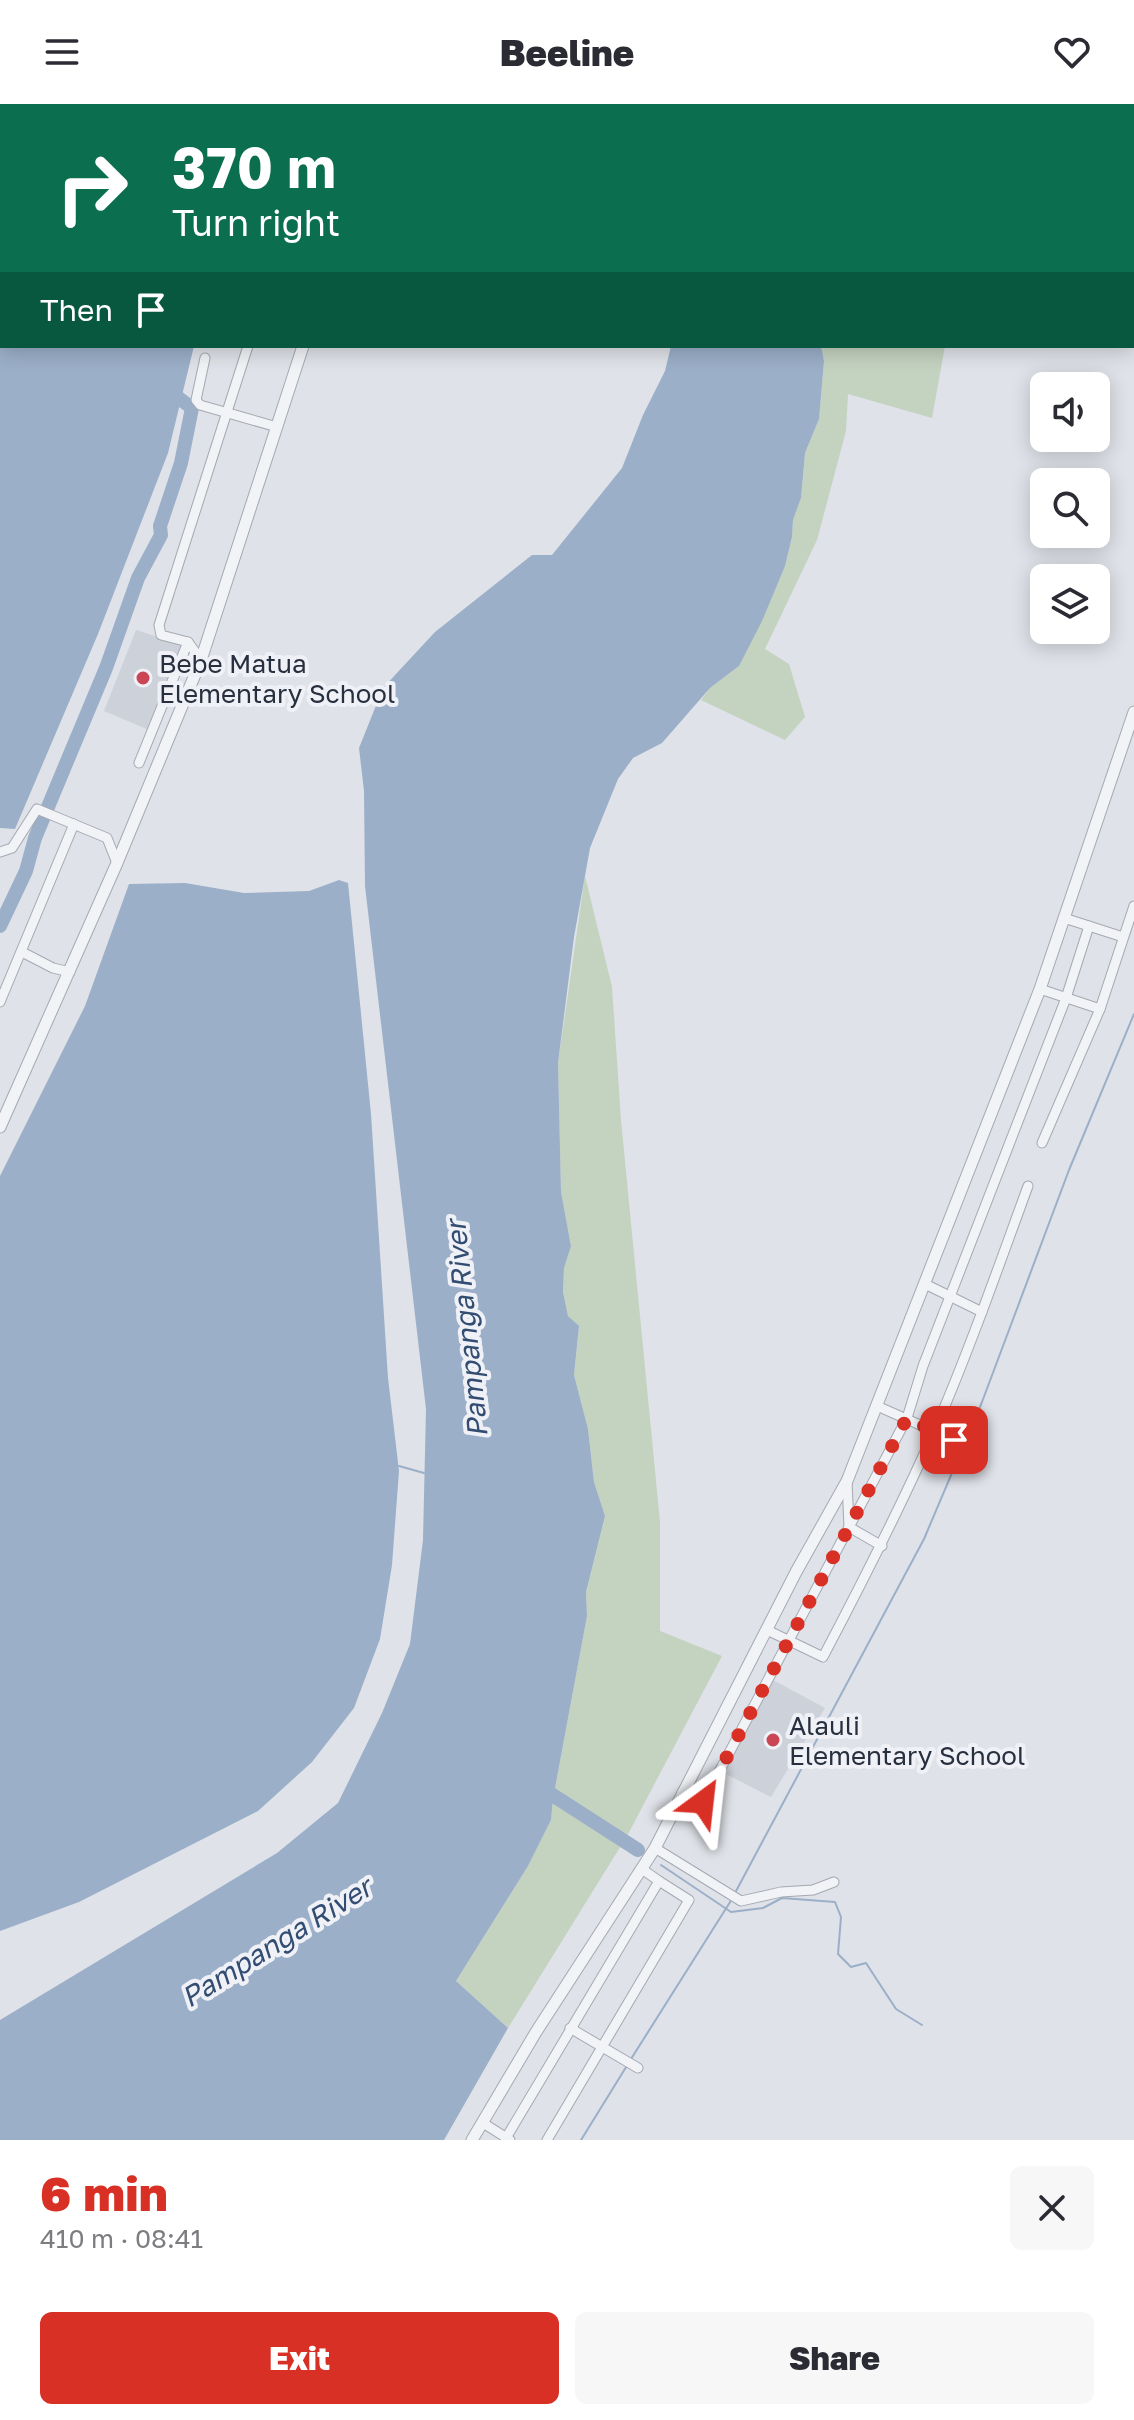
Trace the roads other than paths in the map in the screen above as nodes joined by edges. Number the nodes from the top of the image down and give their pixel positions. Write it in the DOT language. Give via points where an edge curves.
graph roads {
  1 [pos="247,348"];
  2 [pos="302,348"];
  3 [pos="205,358"];
  4 [pos="227,414"];
  5 [pos="277,427"];
  6 [pos="188,642"];
  7 [pos="201,660"];
  8 [pos="1134,712"];
  9 [pos="139,763"];
  10 [pos="74,824"];
  11 [pos="0,852"];
  12 [pos="117,863"];
  13 [pos="1134,906"];
  14 [pos="1064,918"];
  15 [pos="1089,926"];
  16 [pos="1123,937"];
  17 [pos="22,952"];
  18 [pos="70,972"];
  19 [pos="1040,989"];
  20 [pos="1066,998"];
  21 [pos="0,1002"];
  22 [pos="1100,1009"];
  23 [pos="5,1101"];
  24 [pos="0,1127"];
  25 [pos="1042,1143"];
  26 [pos="1028,1186"];
  27 [pos="925,1284"];
  28 [pos="950,1296"];
  29 [pos="982,1312"];
  30 [pos="877,1406"];
  31 [pos="907,1418"];
  32 [pos="935,1430"];
  33 [pos="954,1440"];
  34 [pos="847,1481"];
  35 [pos="849,1527"];
  36 [pos="882,1546"];
  37 [pos="767,1630"];
  38 [pos="789,1640"];
  39 [pos="682,1792"];
  40 [pos="655,1848"];
  41 [pos="642,1869"];
  42 [pos="659,1881"];
  43 [pos="834,1882"];
  44 [pos="570,2028"];
  45 [pos="602,2046"];
  46 [pos="636,2067"];
  47 [pos="483,2123"];
  48 [pos="508,2139"];
  49 [pos="472,2140"];
  50 [pos="547,2140"];
  1 -- 4 [label="street"];
  2 -- 5 [label="street"];
  3 -- 4 [label="street" via="196,400"];
  4 -- 5 [label="street"];
  4 -- 6 [label="street" via="159,625 161,635"];
  5 -- 7 [label="street"];
  6 -- 7 [label="street"];
  6 -- 9 [label="street"];
  7 -- 12 [label="street"];
  8 -- 14 [label="street"];
  10 -- 11 [label="street" via="37,809 12,848"];
  10 -- 12 [label="street" via="107,838"];
  10 -- 17 [label="street"];
  12 -- 18 [label="street"];
  13 -- 16 [label="street"];
  14 -- 15 [label="street"];
  14 -- 19 [label="street"];
  15 -- 16 [label="street"];
  15 -- 20 [label="street"];
  16 -- 22 [label="street"];
  17 -- 18 [label="street"];
  17 -- 21 [label="street"];
  18 -- 23 [label="street"];
  19 -- 20 [label="street"];
  19 -- 27 [label="street"];
  20 -- 22 [label="street"];
  20 -- 28 [label="street"];
  22 -- 25 [label="street"];
  23 -- 24 [label="street"];
  26 -- 29 [label="street"];
  27 -- 28 [label="street"];
  27 -- 30 [label="street"];
  28 -- 29 [label="street"];
  28 -- 31 [label="street"];
  29 -- 32 [label="street"];
  30 -- 31 [label="street"];
  30 -- 34 [label="street"];
  31 -- 32 [label="street"];
  31 -- 35 [label="street"];
  32 -- 33 [label="street"];
  32 -- 36 [label="street"];
  34 -- 35 [label="street"];
  34 -- 37 [label="street"];
  35 -- 36 [label="street"];
  35 -- 38 [label="street"];
  36 -- 38 [label="street" via="823,1657"];
  37 -- 38 [label="street"];
  37 -- 39 [label="street"];
  38 -- 39 [label="street" via="703,1802"];
  39 -- 40 [label="street"];
  40 -- 41 [label="street"];
  40 -- 43 [label="street" via="741,1901"];
  41 -- 42 [label="street"];
  41 -- 47 [label="street"];
  42 -- 44 [label="street"];
  42 -- 45 [label="street" via="689,1900"];
  44 -- 45 [label="street"];
  44 -- 48 [label="street"];
  45 -- 46 [label="street"];
  45 -- 50 [label="street"];
  47 -- 48 [label="street"];
  47 -- 49 [label="street"];
}
